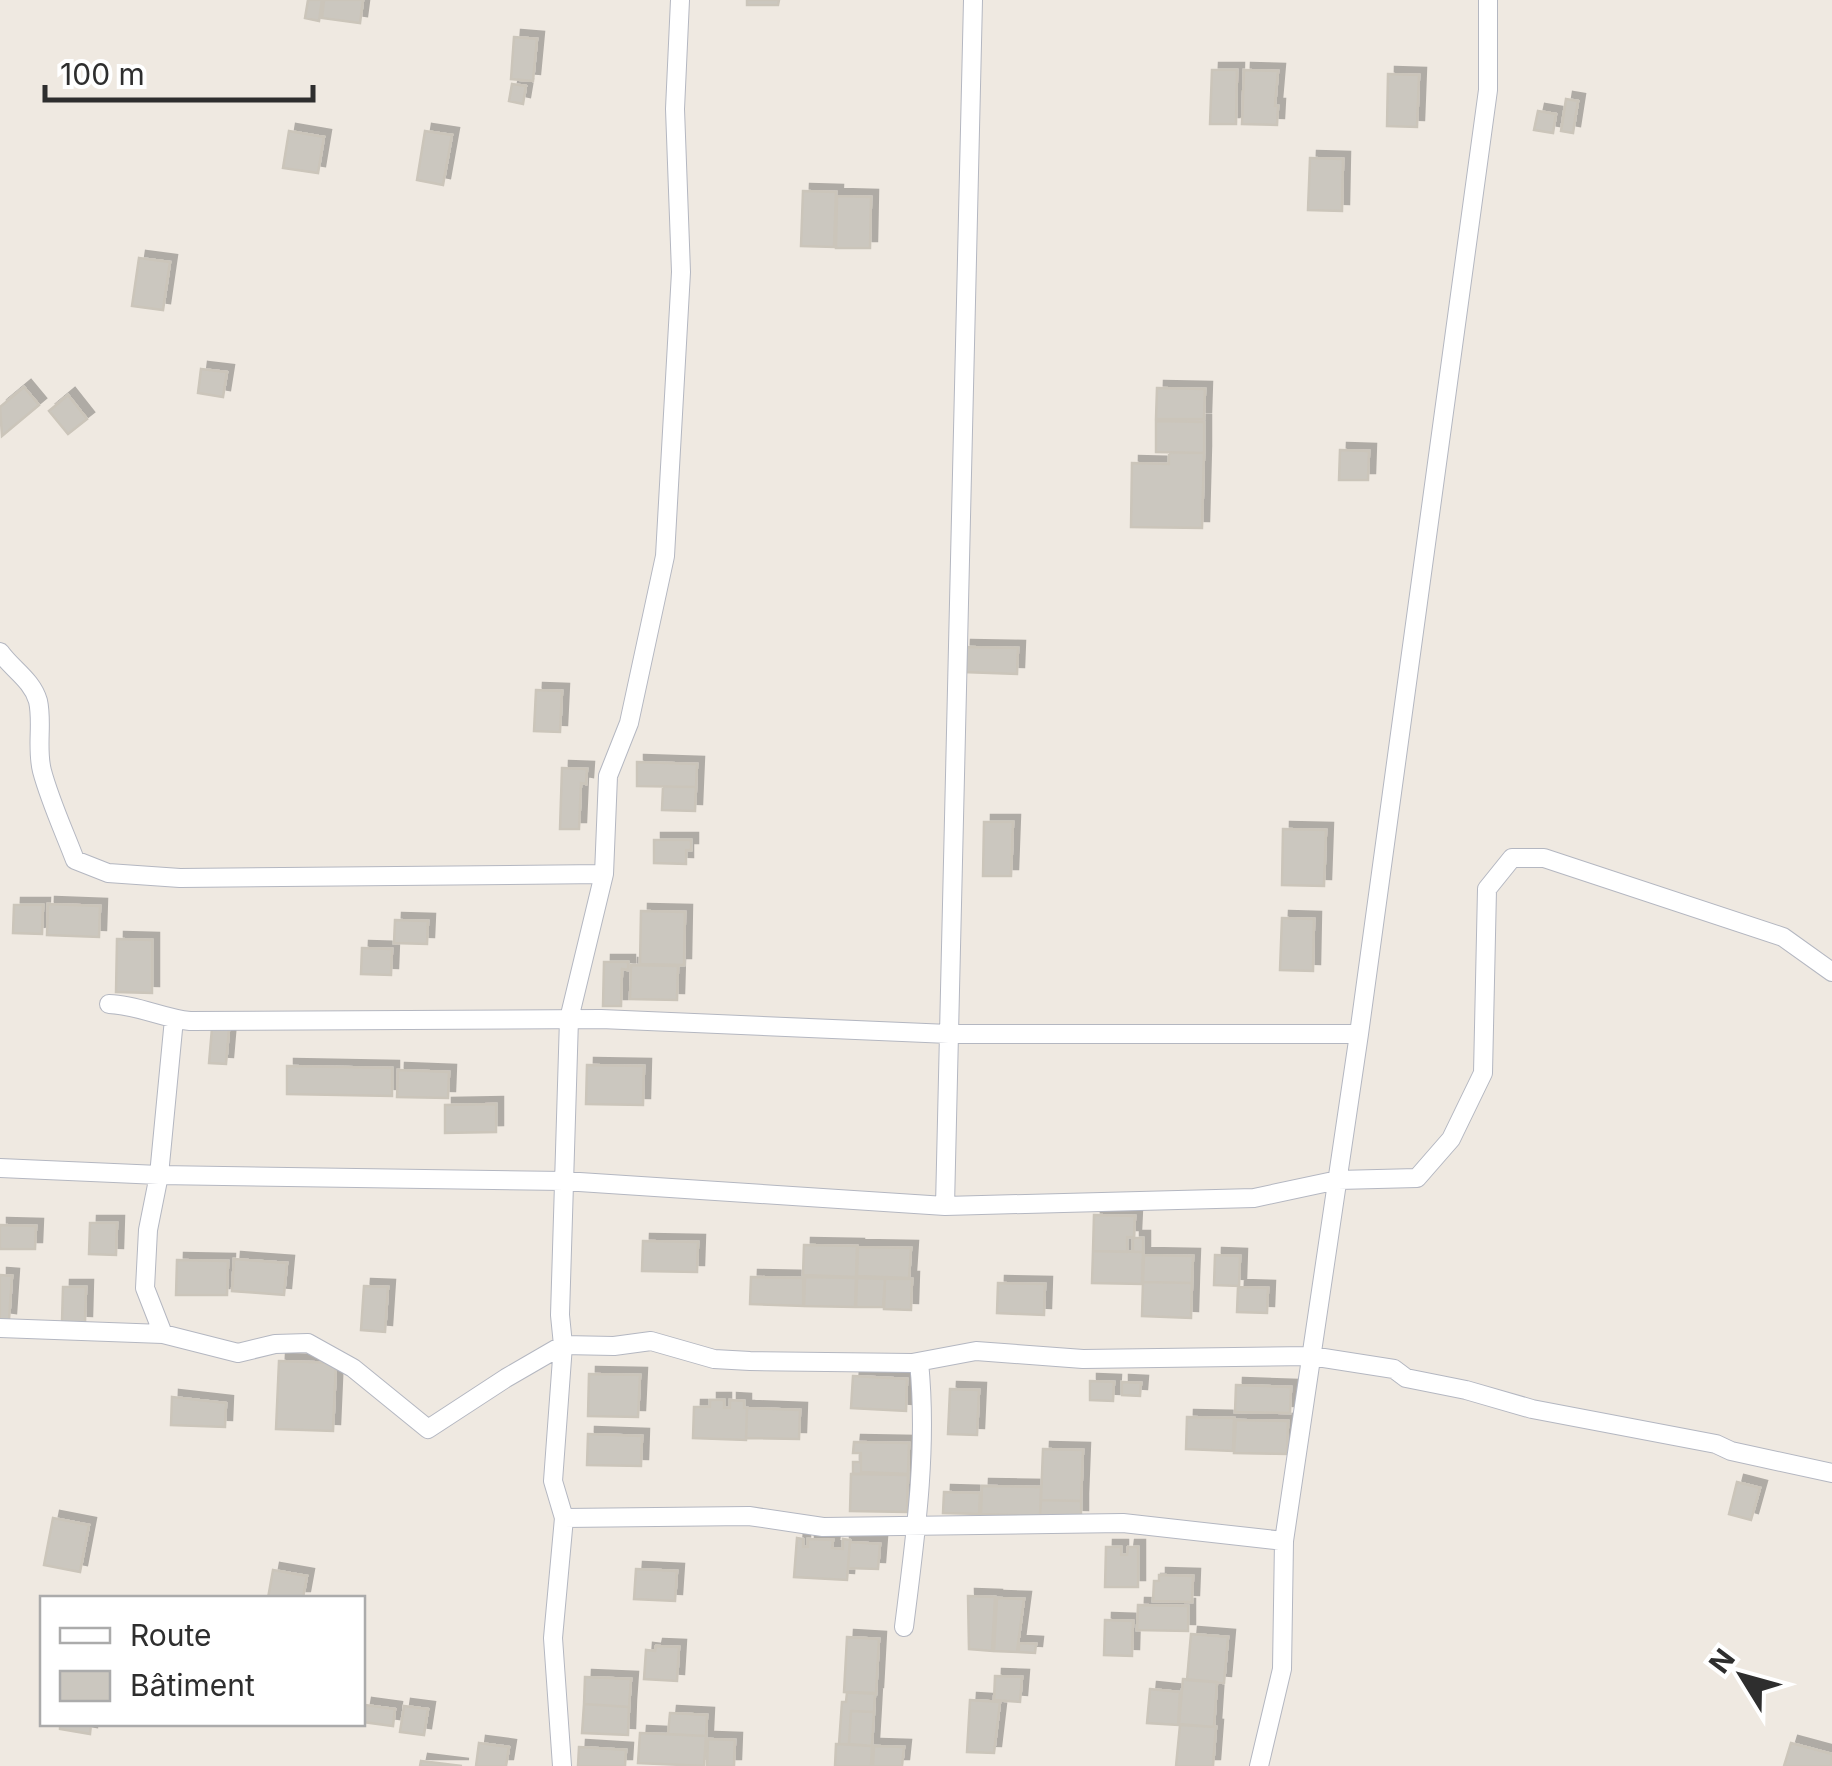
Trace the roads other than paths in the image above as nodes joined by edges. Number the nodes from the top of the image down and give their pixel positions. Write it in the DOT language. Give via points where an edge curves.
graph roads {
  1 [pos="680,0"];
  2 [pos="973,0"];
  3 [pos="1488,0"];
  4 [pos="0,652"];
  5 [pos="604,874"];
  6 [pos="1832,972"];
  7 [pos="109,1004"];
  8 [pos="174,1019"];
  9 [pos="570,1019"];
  10 [pos="950,1034"];
  11 [pos="1360,1034"];
  12 [pos="0,1168"];
  13 [pos="159,1176"];
  14 [pos="1338,1180"];
  15 [pos="564,1181"];
  16 [pos="945,1206"];
  17 [pos="0,1328"];
  18 [pos="163,1334"];
  19 [pos="563,1345"];
  20 [pos="1311,1356"];
  21 [pos="919,1362"];
  22 [pos="1832,1473"];
  23 [pos="564,1518"];
  24 [pos="916,1527"];
  25 [pos="1284,1541"];
  26 [pos="904,1627"];
  27 [pos="562,1766"];
  28 [pos="1259,1766"];
  1 -- 5 [label="street" via="675,109 681,272 667,536 633,706 608,776"];
  2 -- 10 [label="street"];
  3 -- 11 [label="street" via="1488,90"];
  4 -- 5 [label="street" via="28,680 38,702 42,771 75,860 108,873"];
  5 -- 9 [label="street"];
  6 -- 14 [label="street" via="1784,937 1544,858 1512,858 1487,889 1483,1074 1451,1139 1417,1178"];
  7 -- 8 [label="street"];
  8 -- 9 [label="street"];
  8 -- 13 [label="street"];
  9 -- 10 [label="street"];
  9 -- 15 [label="street"];
  10 -- 11 [label="street"];
  10 -- 16 [label="street"];
  11 -- 14 [label="street"];
  12 -- 13 [label="street"];
  13 -- 15 [label="street"];
  13 -- 18 [label="street" via="145,1288"];
  14 -- 16 [label="street" via="1254,1198"];
  14 -- 20 [label="street"];
  15 -- 16 [label="street"];
  15 -- 19 [label="street"];
  17 -- 18 [label="street"];
  18 -- 19 [label="street" via="238,1353 308,1343 354,1368 428,1429"];
  19 -- 21 [label="street" via="652,1341 714,1359"];
  19 -- 23 [label="street" via="553,1481"];
  20 -- 21 [label="street" via="1083,1359 976,1351"];
  20 -- 22 [label="street"];
  20 -- 25 [label="street"];
  21 -- 24 [label="street" via="924,1408"];
  23 -- 24 [label="street" via="750,1516 823,1526"];
  23 -- 27 [label="street" via="553,1638"];
  24 -- 25 [label="street" via="1124,1523"];
  24 -- 26 [label="street"];
  25 -- 28 [label="street" via="1282,1669"];
}
